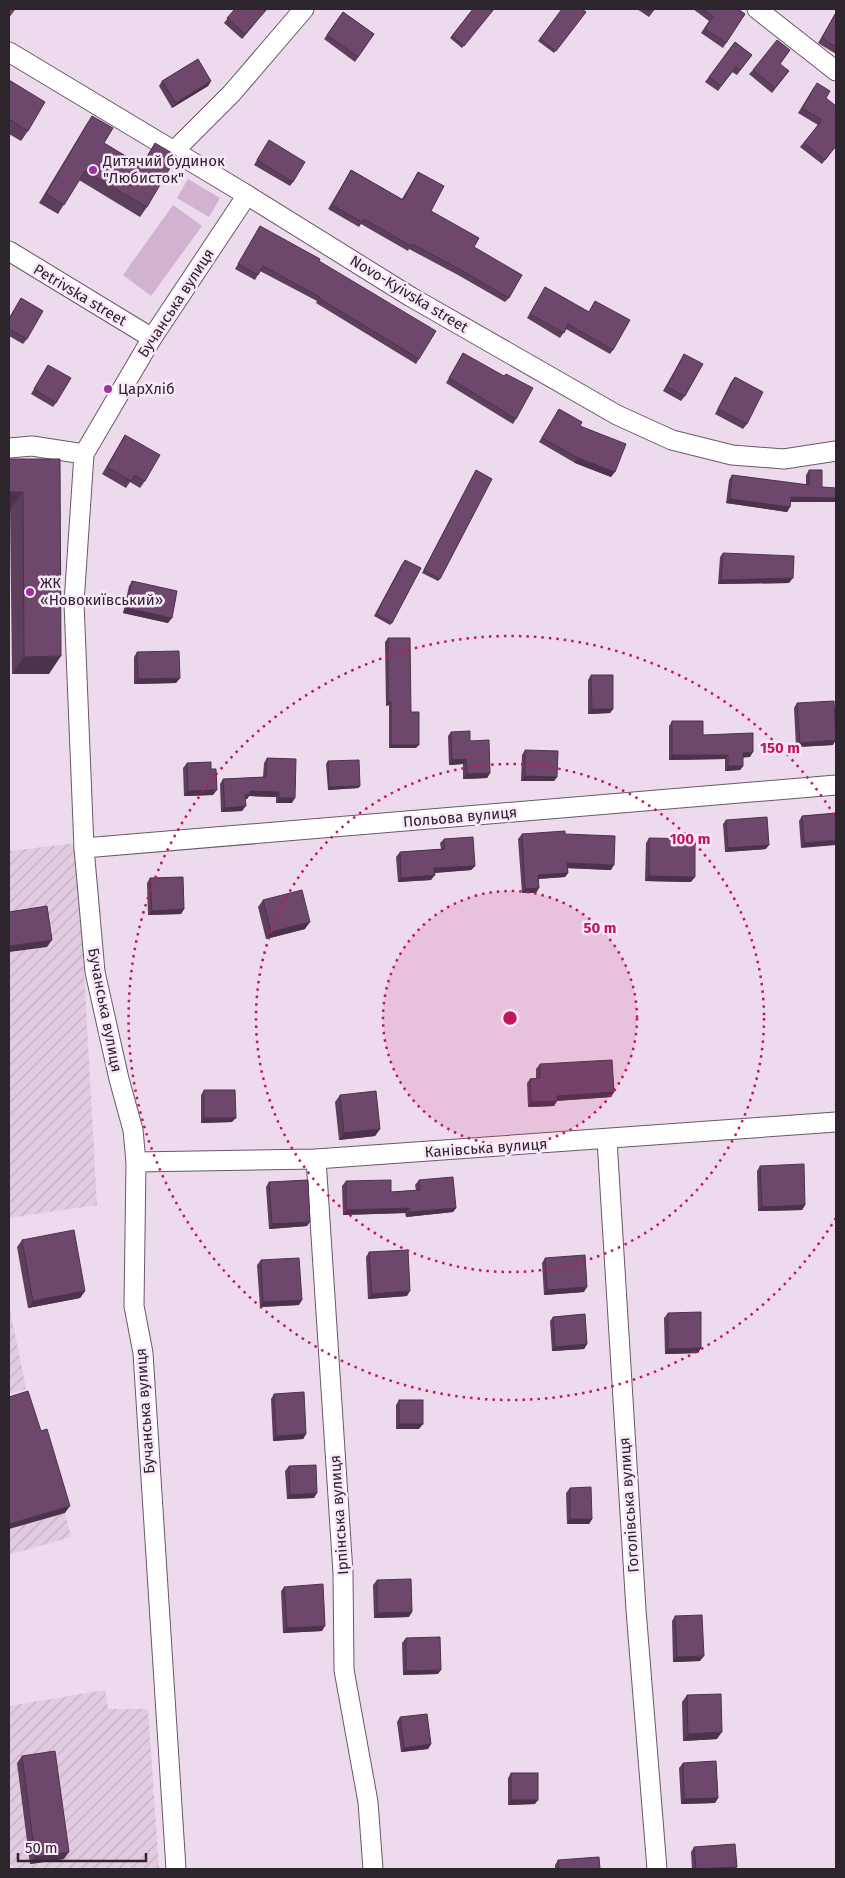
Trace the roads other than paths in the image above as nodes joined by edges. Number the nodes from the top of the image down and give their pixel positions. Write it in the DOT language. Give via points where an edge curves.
graph roads {
  1 [pos="304,9"];
  2 [pos="757,9"];
  3 [pos="9,52"];
  4 [pos="836,71"];
  5 [pos="174,151"];
  6 [pos="247,195"];
  7 [pos="9,251"];
  8 [pos="152,338"];
  9 [pos="9,448"];
  10 [pos="836,451"];
  11 [pos="84,454"];
  12 [pos="836,785"];
  13 [pos="84,848"];
  14 [pos="836,1122"];
  15 [pos="607,1140"];
  16 [pos="316,1159"];
  17 [pos="136,1162"];
  18 [pos="176,1869"];
  19 [pos="373,1869"];
  20 [pos="657,1869"];
  1 -- 5 [label="street" via="232,92"];
  2 -- 4 [label="street"];
  3 -- 5 [label="street, Novo-Kyivska street"];
  5 -- 6 [label="street, Novo-Kyivska street"];
  6 -- 8 [label="street, Бучанська вулиця"];
  6 -- 10 [label="street, Novo-Kyivska street" via="419,302 617,415 672,440 732,456 784,459"];
  7 -- 8 [label="street, Petrivska street"];
  8 -- 11 [label="street, Бучанська вулиця"];
  9 -- 11 [label="street" via="32,446"];
  11 -- 13 [label="street, Бучанська вулиця" via="74,603"];
  12 -- 13 [label="street, Польова вулиця"];
  13 -- 17 [label="street, Бучанська вулиця" via="95,972 133,1130"];
  14 -- 15 [label="street, Канівська вулиця"];
  15 -- 16 [label="street, Канівська вулиця"];
  15 -- 20 [label="street, Гоголівська вулиця" via="636,1610"];
  16 -- 17 [label="street, Канівська вулиця"];
  16 -- 19 [label="street, Ірпінська вулиця" via="343,1573 344,1670 368,1802"];
  17 -- 18 [label="street, Бучанська вулиця" via="134,1306 143,1353"];
}
